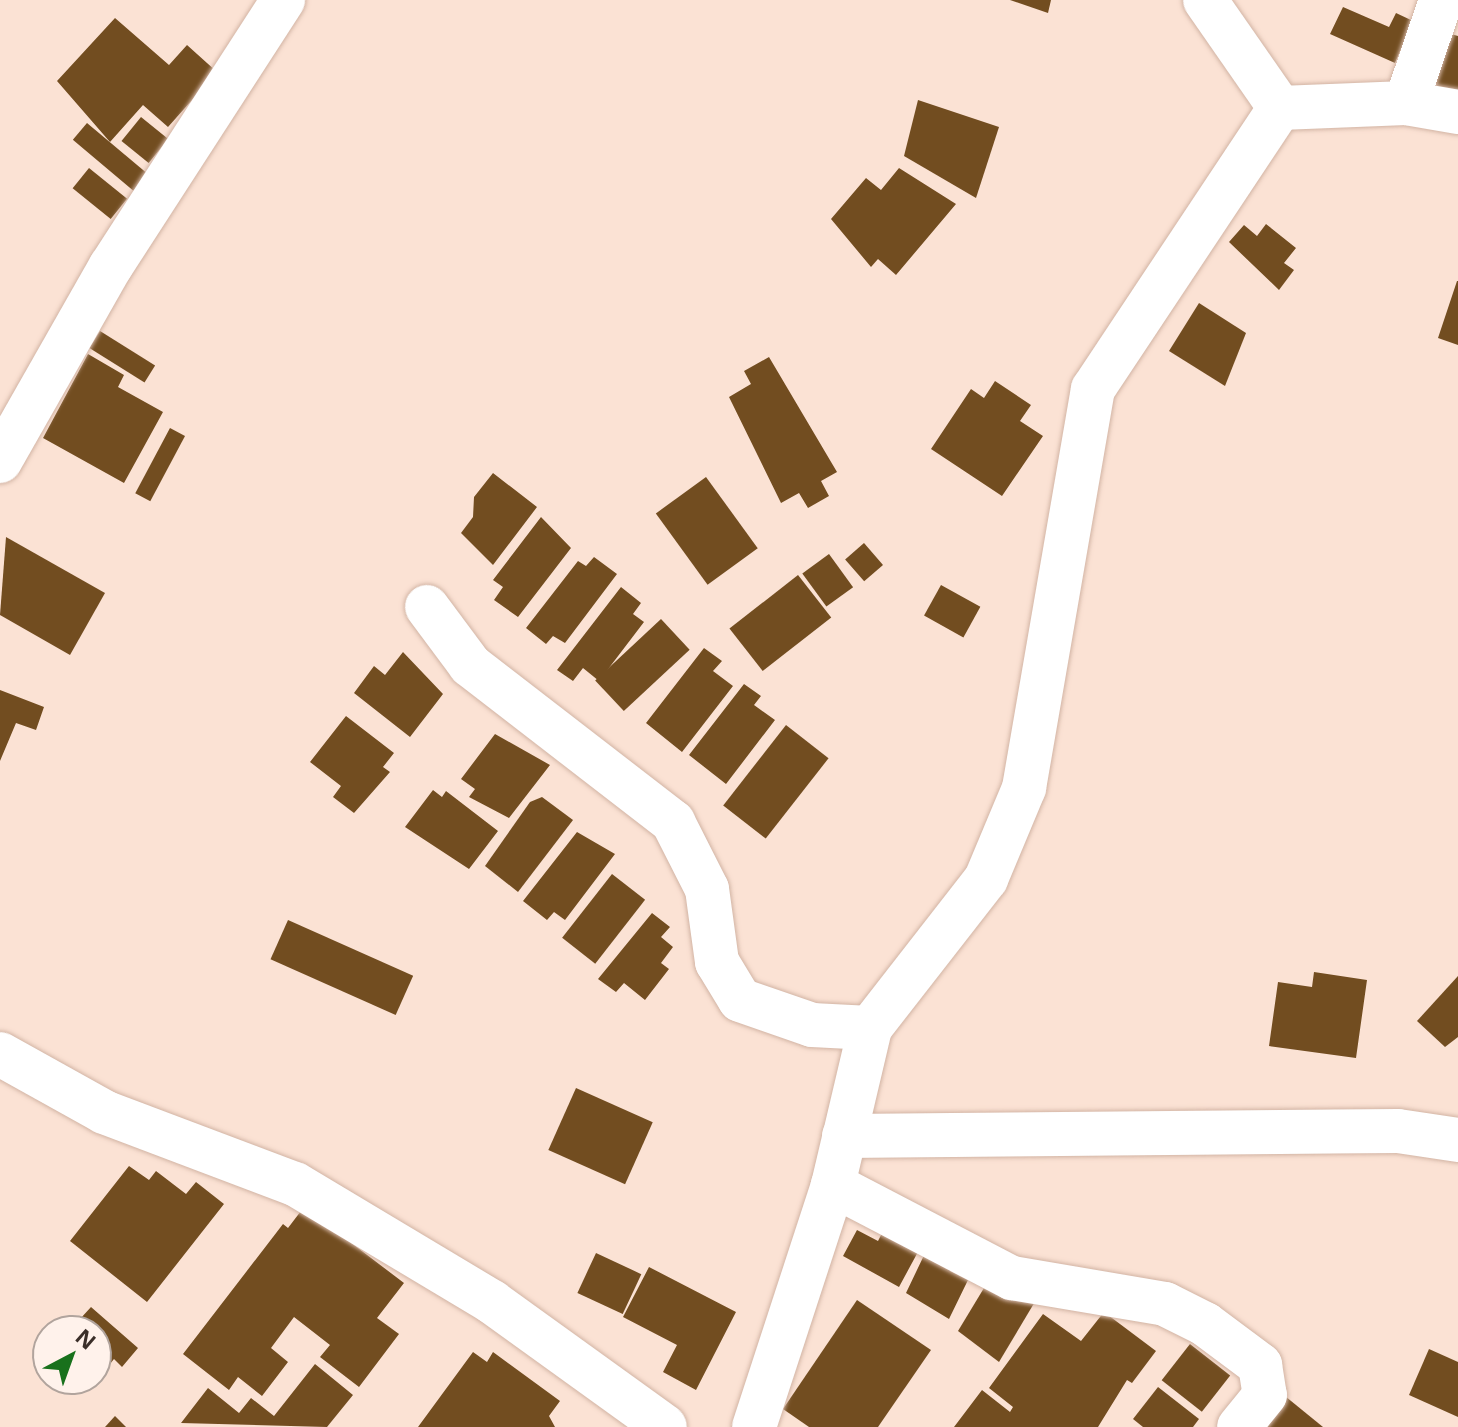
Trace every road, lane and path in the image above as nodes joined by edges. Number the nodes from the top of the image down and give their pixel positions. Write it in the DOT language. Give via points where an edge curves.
graph roads {
  1 [pos="283,0"];
  2 [pos="1205,0"];
  3 [pos="1441,0"];
  4 [pos="1406,103"];
  5 [pos="1280,108"];
  6 [pos="1458,112"];
  7 [pos="0,461"];
  8 [pos="427,607"];
  9 [pos="870,1028"];
  10 [pos="0,1054"];
  11 [pos="844,1136"];
  12 [pos="1458,1140"];
  13 [pos="833,1185"];
  14 [pos="665,1427"];
  15 [pos="754,1427"];
  16 [pos="1239,1427"];
  1 -- 7 [label="street" via="111,266"];
  2 -- 5 [label="street"];
  3 -- 4 [label="street"];
  4 -- 5 [label="street"];
  4 -- 6 [label="street"];
  5 -- 9 [label="street" via="1093,389 1024,788 986,879"];
  8 -- 9 [label="street" via="470,665 673,822 707,889 717,962 740,1000 812,1025"];
  9 -- 11 [label="street"];
  10 -- 14 [label="street" via="104,1112 295,1184 492,1302"];
  11 -- 12 [label="street" via="1398,1131"];
  11 -- 13 [label="street"];
  13 -- 15 [label="street"];
  13 -- 16 [label="street" via="1012,1278 1165,1304 1205,1324 1260,1365 1265,1395"];
}
